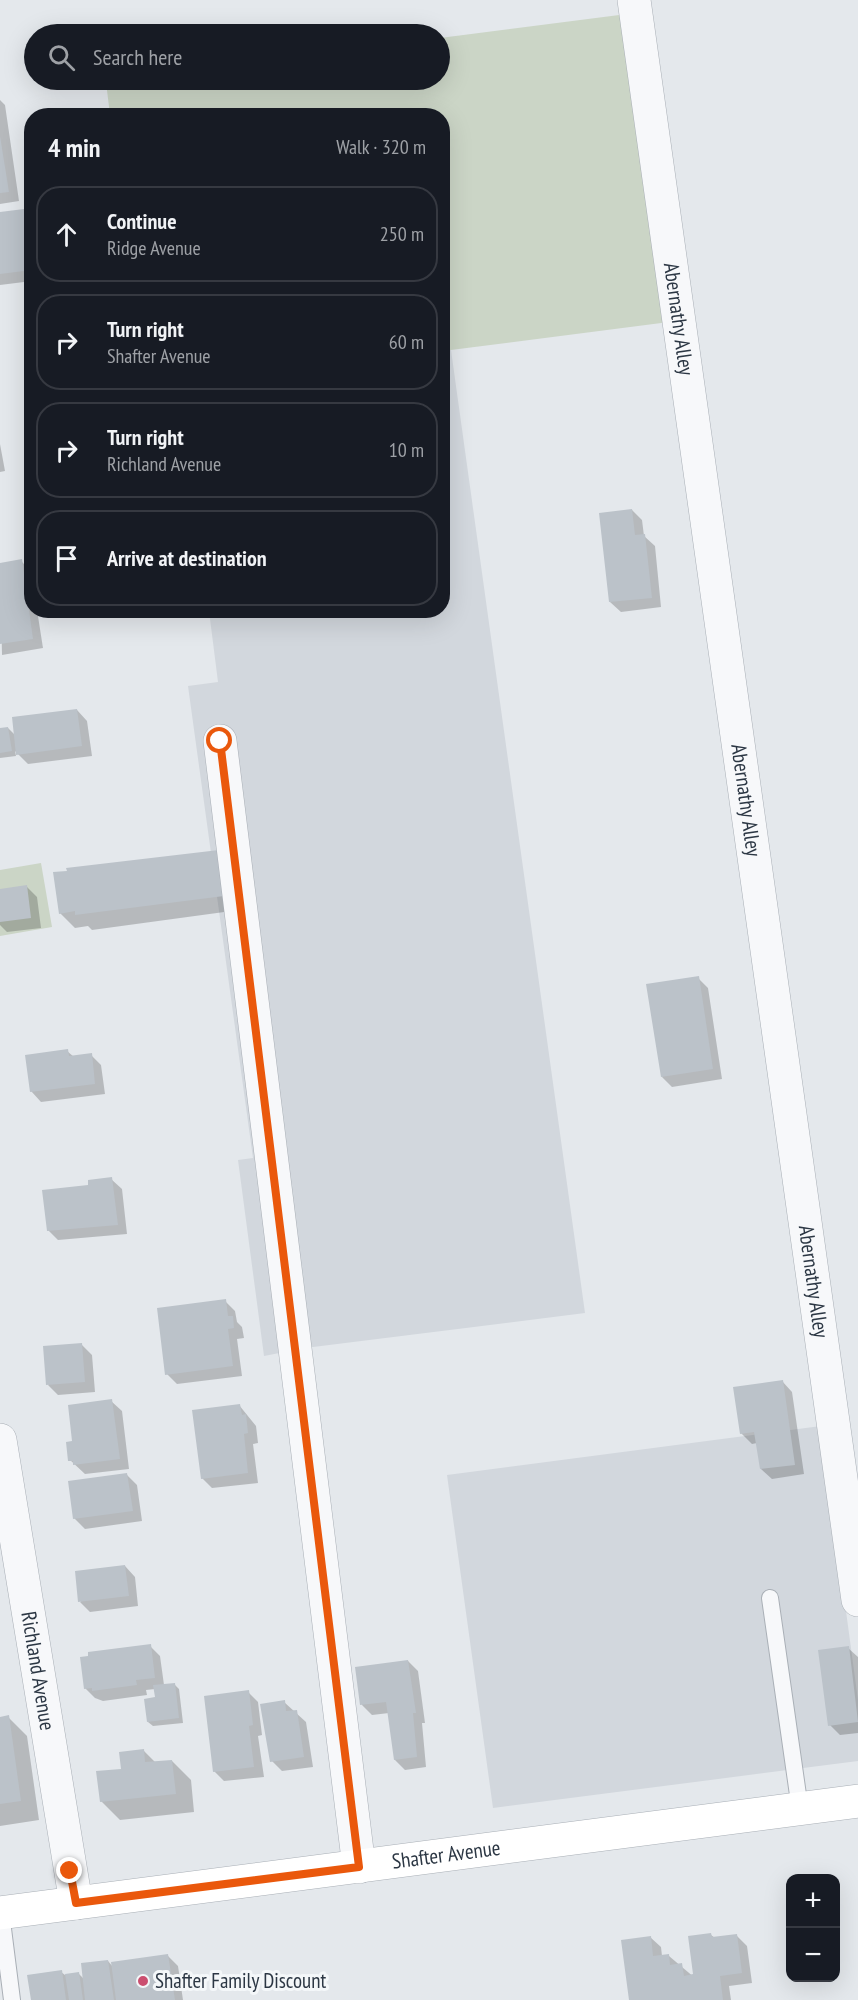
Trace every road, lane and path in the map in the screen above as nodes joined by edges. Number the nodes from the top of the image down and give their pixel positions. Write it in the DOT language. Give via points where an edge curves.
graph roads {
  1 [pos="634,0"];
  2 [pos="220,741"];
  3 [pos="0,1440"];
  4 [pos="2,1475"];
  5 [pos="771,1598"];
  6 [pos="858,1600"];
  7 [pos="858,1801"];
  8 [pos="800,1809"];
  9 [pos="359,1867"];
  10 [pos="76,1903"];
  11 [pos="1,1913"];
  12 [pos="12,2000"];
  1 -- 6 [label="street, Abernathy Alley"];
  2 -- 9 [label="street"];
  3 -- 4 [label="street, Richland Avenue"];
  4 -- 10 [label="street, Richland Avenue"];
  5 -- 8 [label="lane"];
  7 -- 8 [label="main road, Shafter Avenue"];
  8 -- 9 [label="main road, Shafter Avenue"];
  9 -- 10 [label="main road, Shafter Avenue"];
  10 -- 11 [label="main road, Shafter Avenue"];
  11 -- 12 [label="lane"];
}
